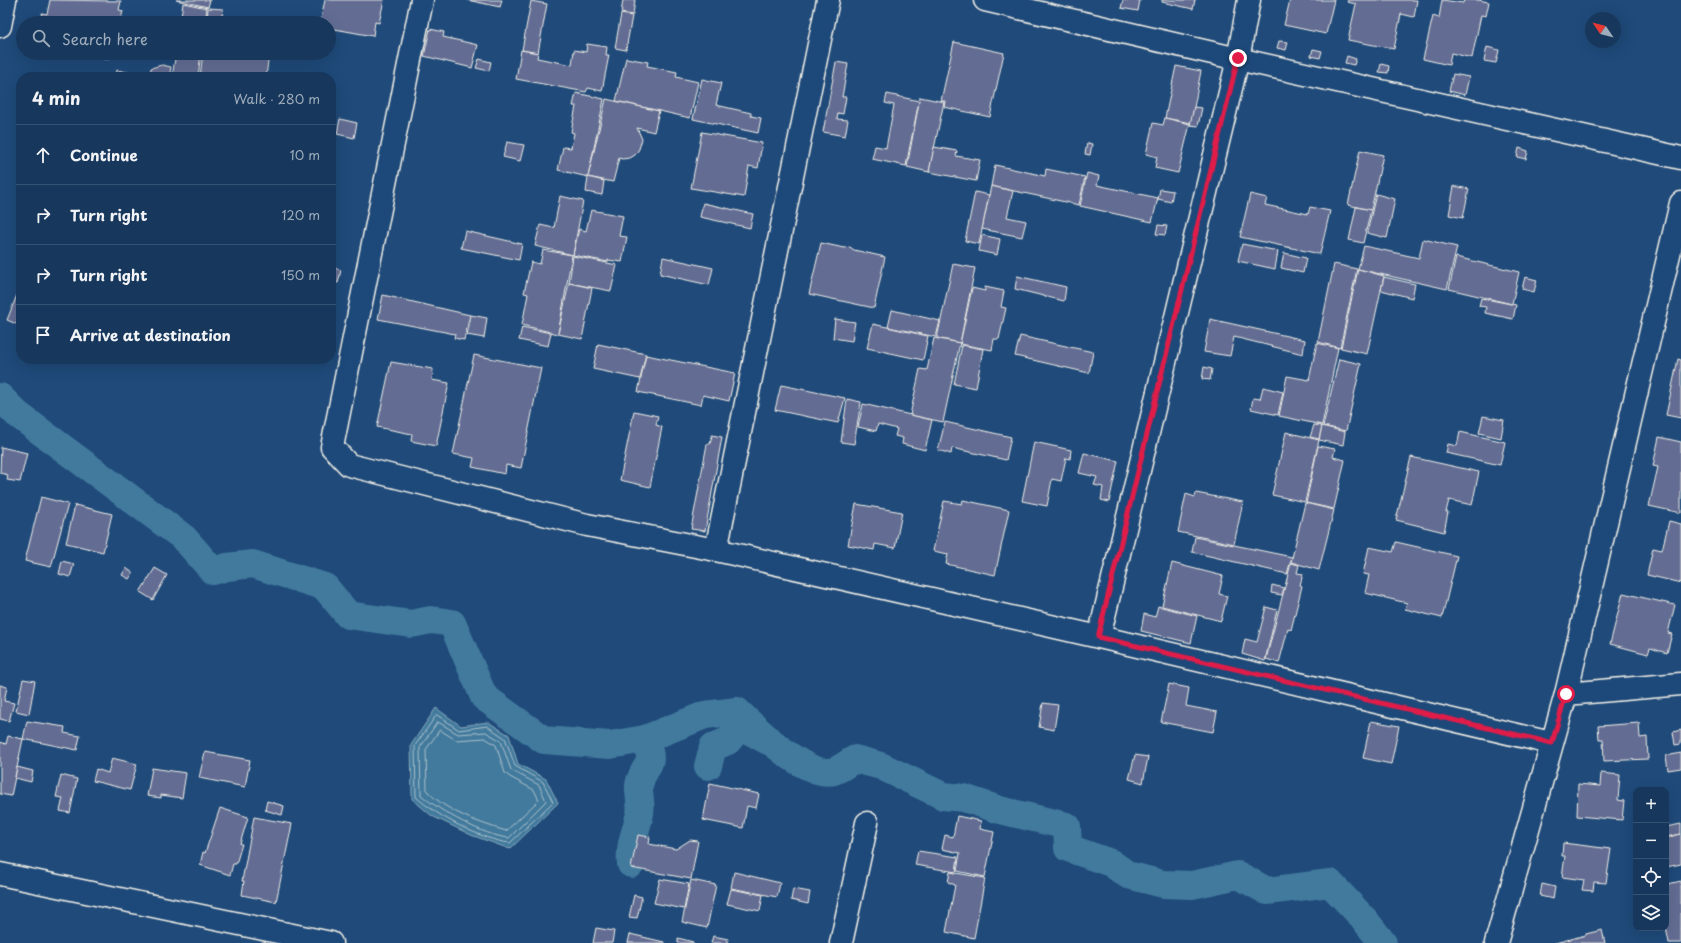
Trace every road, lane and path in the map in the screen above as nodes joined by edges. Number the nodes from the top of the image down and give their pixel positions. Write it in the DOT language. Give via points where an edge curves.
graph roads {
  1 [pos="5,0"];
  2 [pos="422,0"];
  3 [pos="828,0"];
  4 [pos="985,0"];
  5 [pos="1249,0"];
  6 [pos="0,26"];
  7 [pos="1238,58"];
  8 [pos="1681,158"];
  9 [pos="1681,202"];
  10 [pos="716,550"];
  11 [pos="1098,637"];
  12 [pos="1681,684"];
  13 [pos="1566,694"];
  14 [pos="1552,743"];
  15 [pos="867,823"];
  16 [pos="0,874"];
  17 [pos="331,943"];
  18 [pos="841,943"];
  19 [pos="1496,943"];
  1 -- 6 [label="street"];
  2 -- 10 [label="street" via="332,447 349,465 587,524"];
  3 -- 10 [label="street"];
  4 -- 7 [label="street"];
  5 -- 7 [label="street"];
  7 -- 8 [label="street"];
  7 -- 11 [label="street"];
  9 -- 13 [label="street"];
  10 -- 11 [label="street"];
  11 -- 14 [label="street"];
  12 -- 13 [label="street"];
  13 -- 14 [label="street"];
  14 -- 19 [label="street"];
  15 -- 18 [label="street"];
  16 -- 17 [label="street"];
}
